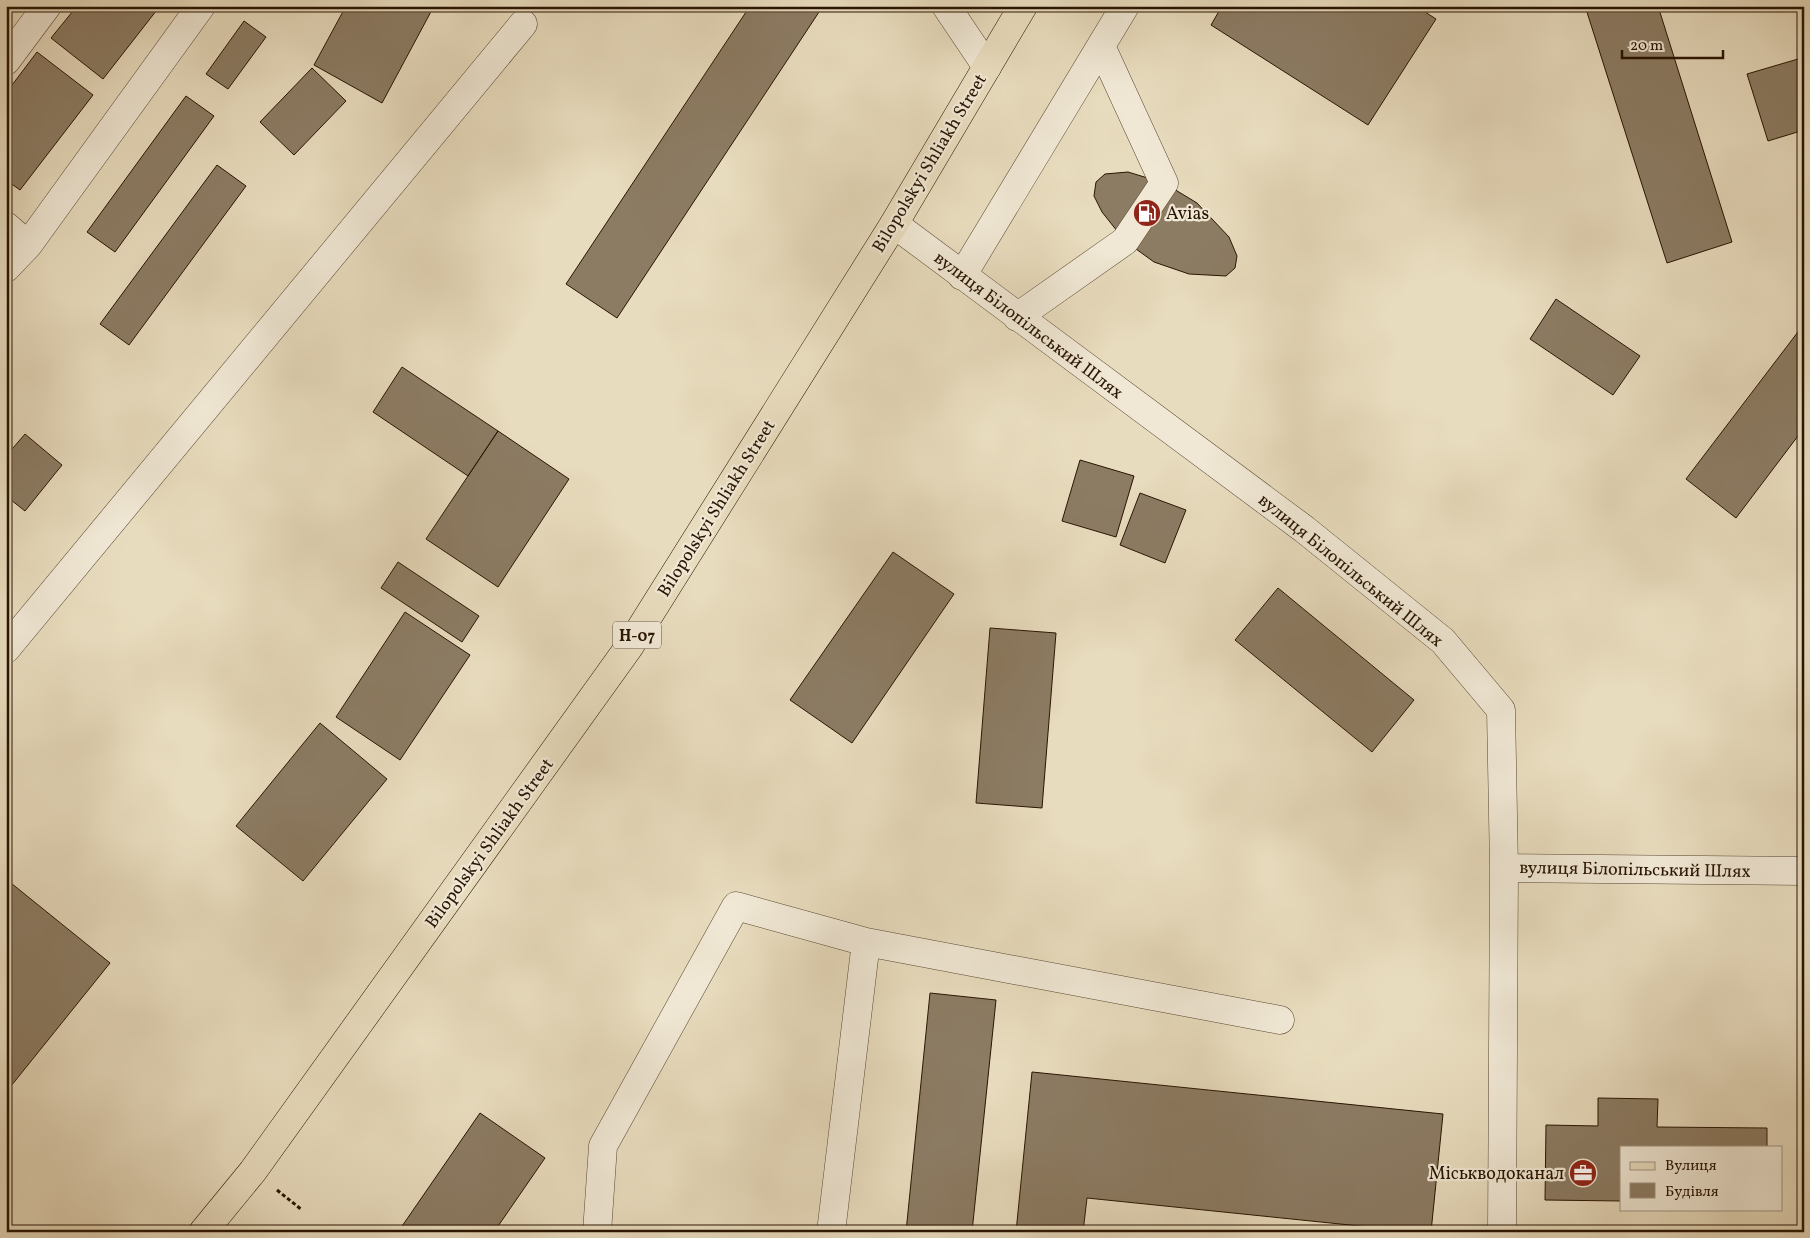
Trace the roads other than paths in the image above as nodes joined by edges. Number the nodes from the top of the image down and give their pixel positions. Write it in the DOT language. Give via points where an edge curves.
graph roads {
  1 [pos="47,6"];
  2 [pos="201,6"];
  3 [pos="946,6"];
  4 [pos="1023,6"];
  5 [pos="1125,6"];
  6 [pos="523,24"];
  7 [pos="1101,46"];
  8 [pos="6,61"];
  9 [pos="987,67"];
  10 [pos="894,224"];
  11 [pos="6,226"];
  12 [pos="28,245"];
  13 [pos="6,268"];
  14 [pos="962,276"];
  15 [pos="1017,317"];
  16 [pos="6,649"];
  17 [pos="1504,868"];
  18 [pos="1804,871"];
  19 [pos="866,942"];
  20 [pos="1280,1020"];
  21 [pos="203,1232"];
  22 [pos="597,1232"];
  23 [pos="831,1232"];
  24 [pos="1502,1232"];
  1 -- 8 [label="street"];
  2 -- 12 [label="street"];
  3 -- 9 [label="street"];
  4 -- 9 [label="main road, Bilopolskyi Shliakh Street / Н-07"];
  5 -- 7 [label="street"];
  6 -- 16 [label="street"];
  7 -- 14 [label="street"];
  7 -- 15 [label="street" via="1164,183 1125,241"];
  9 -- 10 [label="main road, Bilopolskyi Shliakh Street / Н-07"];
  10 -- 14 [label="street, вулиця Білопільський Шлях"];
  10 -- 21 [label="main road, Bilopolskyi Shliakh Street / Н-07" via="630,647 253,1171"];
  11 -- 12 [label="street"];
  12 -- 13 [label="street"];
  14 -- 15 [label="street, вулиця Білопільський Шлях"];
  15 -- 17 [label="street, вулиця Білопільський Шлях" via="1304,529 1442,641 1501,710"];
  17 -- 18 [label="street, вулиця Білопільський Шлях"];
  17 -- 24 [label="street"];
  19 -- 20 [label="street"];
  19 -- 22 [label="street" via="736,906 603,1146"];
  19 -- 23 [label="street"];
}
